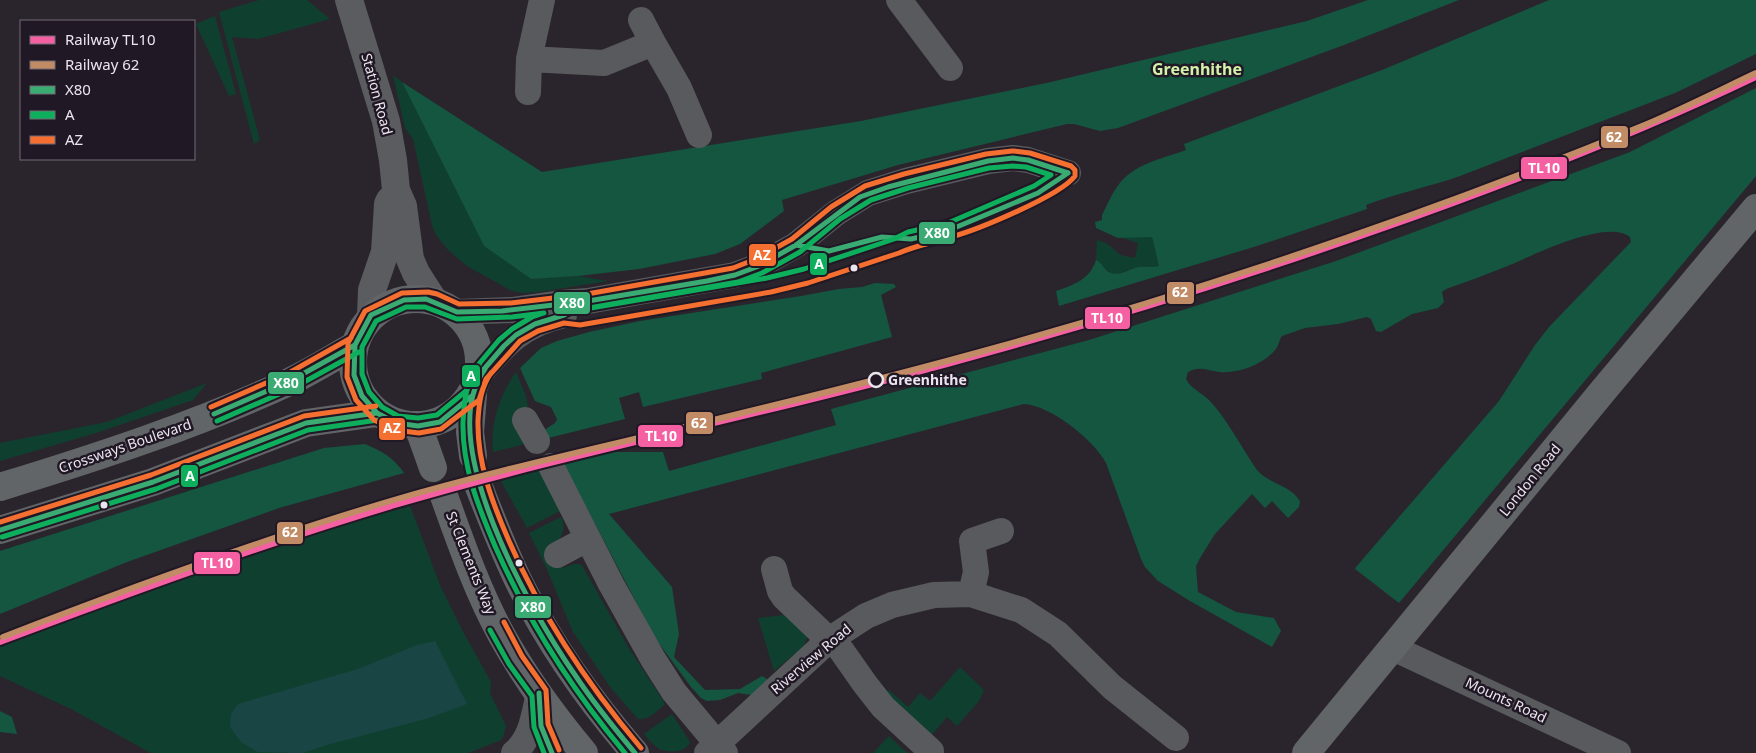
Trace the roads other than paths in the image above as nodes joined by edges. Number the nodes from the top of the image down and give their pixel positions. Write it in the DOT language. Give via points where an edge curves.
graph roads {
  1 [pos="350,0"];
  2 [pos="542,0"];
  3 [pos="908,3"];
  4 [pos="641,20"];
  5 [pos="653,42"];
  6 [pos="529,59"];
  7 [pos="950,68"];
  8 [pos="528,92"];
  9 [pos="699,135"];
  10 [pos="1068,173"];
  11 [pos="396,190"];
  12 [pos="1756,208"];
  13 [pos="588,301"];
  14 [pos="445,307"];
  15 [pos="371,315"];
  16 [pos="355,345"];
  17 [pos="476,385"];
  18 [pos="377,413"];
  19 [pos="418,426"];
  20 [pos="473,456"];
  21 [pos="551,466"];
  22 [pos="433,468"];
  23 [pos="0,487"];
  24 [pos="479,487"];
  25 [pos="444,496"];
  26 [pos="0,530"];
  27 [pos="1001,531"];
  28 [pos="587,539"];
  29 [pos="557,555"];
  30 [pos="774,569"];
  31 [pos="971,594"];
  32 [pos="829,640"];
  33 [pos="1393,648"];
  34 [pos="539,693"];
  35 [pos="1176,738"];
  36 [pos="716,750"];
  37 [pos="931,751"];
  38 [pos="514,753"];
  39 [pos="584,753"];
  40 [pos="635,753"];
  41 [pos="1306,753"];
  42 [pos="1618,753"];
  1 -- 11 [label="main road, Station Road" via="386,121"];
  2 -- 6 [label="street"];
  3 -- 7 [label="street"];
  4 -- 5 [label="street"];
  5 -- 6 [label="street" via="604,62"];
  5 -- 9 [label="street" via="679,88"];
  6 -- 8 [label="street"];
  10 -- 13 [label="street" via="1013,158 906,181 864,195 796,245 747,272"];
  11 -- 14 [label="main road, Station Road" via="403,206 410,259 416,272"];
  11 -- 15 [label="main road, Station Road" via="388,204 385,252 372,290"];
  12 -- 33 [label="main road, London Road"];
  13 -- 14 [label="street" via="512,310"];
  13 -- 17 [label="street" via="516,335"];
  14 -- 15 [label="main road" via="426,299 404,300"];
  14 -- 17 [label="main road" via="468,325 478,344"];
  15 -- 16 [label="main road"];
  16 -- 18 [label="main road" via="354,376 362,396"];
  16 -- 23 [label="main road, Crossways Boulevard" via="290,381 201,420"];
  17 -- 19 [label="main road" via="440,422"];
  17 -- 20 [label="main road" via="470,432"];
  18 -- 19 [label="main road" via="396,423"];
  18 -- 26 [label="main road" via="306,422 153,482"];
  19 -- 22 [label="main road"];
  21 -- 28 [label="street"];
  24 -- 40 [label="main road" via="515,574 537,616 580,683"];
  25 -- 34 [label="main road, St Clements Way" via="486,605"];
  27 -- 31 [label="street" via="972,541 976,567"];
  28 -- 29 [label="street"];
  28 -- 36 [label="street" via="664,677"];
  30 -- 32 [label="street" via="782,594"];
  31 -- 32 [label="street, Riverview Road" via="934,596 892,605 866,616"];
  31 -- 35 [label="street, Riverview Road" via="1021,610 1058,634 1112,687"];
  32 -- 36 [label="street, Riverview Road"];
  32 -- 37 [label="street" via="843,651 883,707"];
  33 -- 41 [label="main road, London Road"];
  33 -- 42 [label="street, Mounts Road"];
  34 -- 38 [label="street" via="529,732"];
  34 -- 39 [label="main road, St Clements Way"];
}
